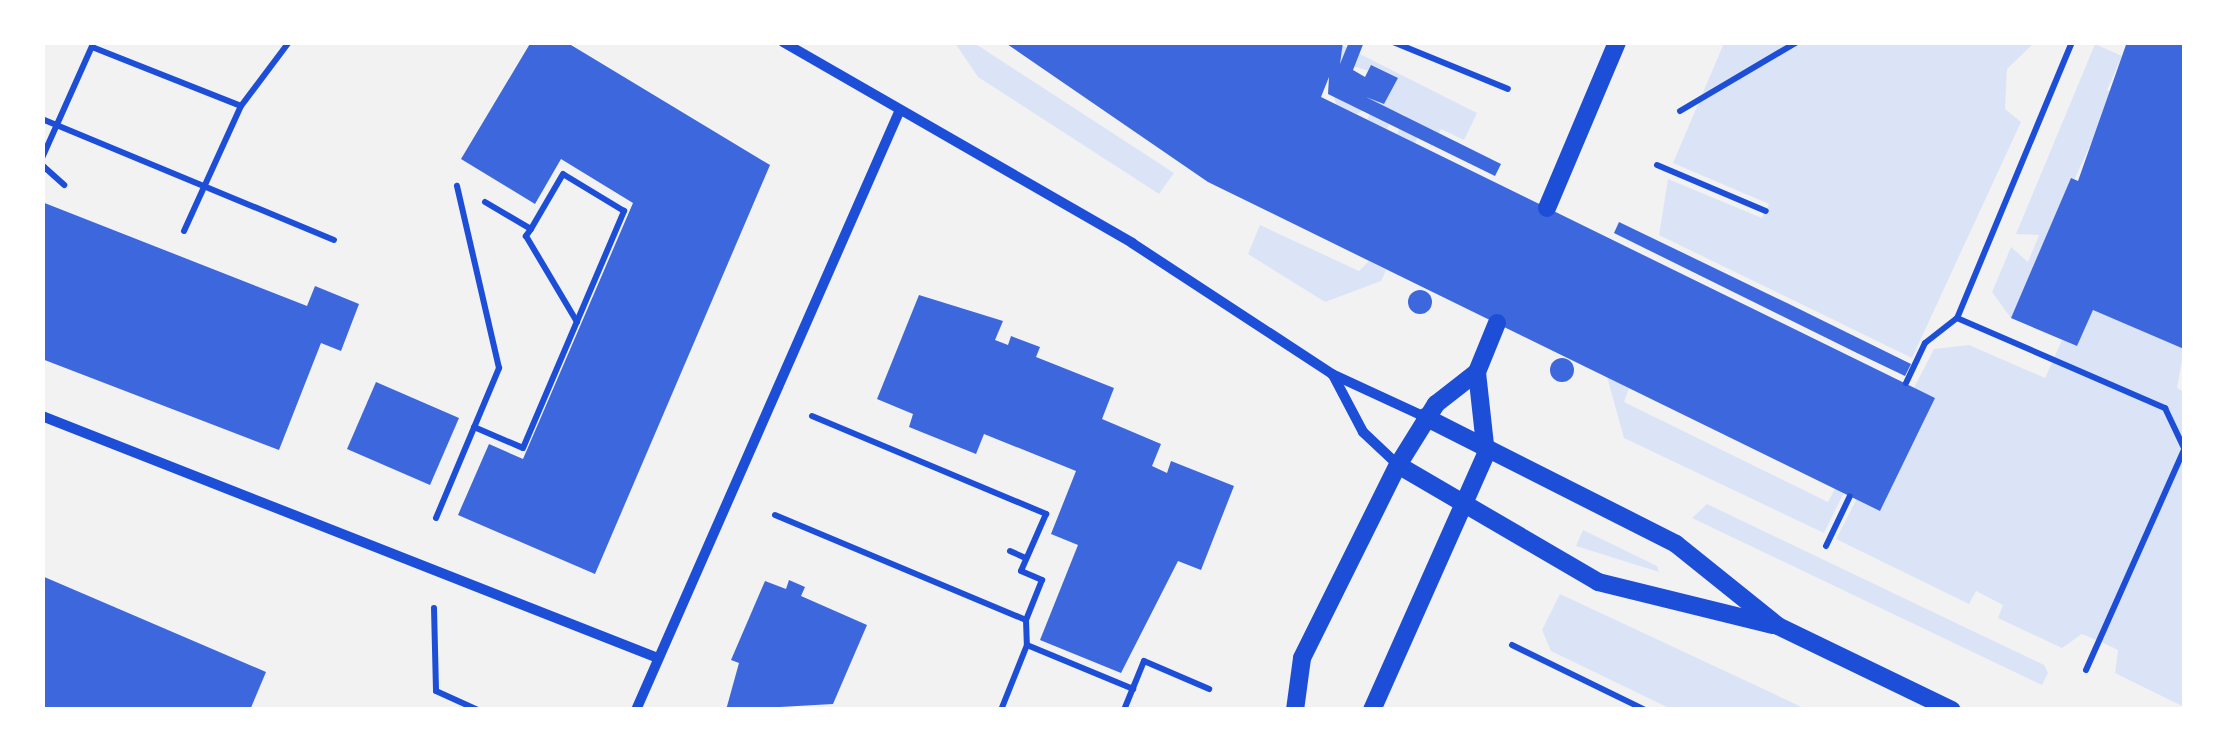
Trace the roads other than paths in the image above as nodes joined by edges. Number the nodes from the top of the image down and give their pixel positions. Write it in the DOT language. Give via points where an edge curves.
graph roads {
  1 [pos="782,42"];
  2 [pos="1617,42"];
  3 [pos="898,112"];
  4 [pos="1547,208"];
  5 [pos="1497,324"];
  6 [pos="1477,372"];
  7 [pos="1332,374"];
  8 [pos="42,416"];
  9 [pos="1425,417"];
  10 [pos="1486,454"];
  11 [pos="1398,465"];
  12 [pos="1466,510"];
  13 [pos="1778,626"];
  14 [pos="658,658"];
  15 [pos="636,710"];
  16 [pos="1295,710"];
  17 [pos="1372,710"];
  18 [pos="1952,710"];
  1 -- 3 [label="street"];
  2 -- 4 [label="street"];
  3 -- 7 [label="street" via="1132,243"];
  3 -- 14 [label="street"];
  5 -- 6 [label="street"];
  6 -- 9 [label="street"];
  6 -- 10 [label="street"];
  7 -- 9 [label="street"];
  7 -- 11 [label="street" via="1363,432"];
  8 -- 14 [label="street"];
  9 -- 10 [label="street"];
  9 -- 11 [label="street"];
  10 -- 12 [label="street"];
  10 -- 13 [label="street" via="1676,544"];
  11 -- 12 [label="street"];
  11 -- 16 [label="street" via="1302,658"];
  12 -- 13 [label="street" via="1598,582"];
  12 -- 17 [label="street"];
  13 -- 18 [label="street"];
  14 -- 15 [label="street"];
}
